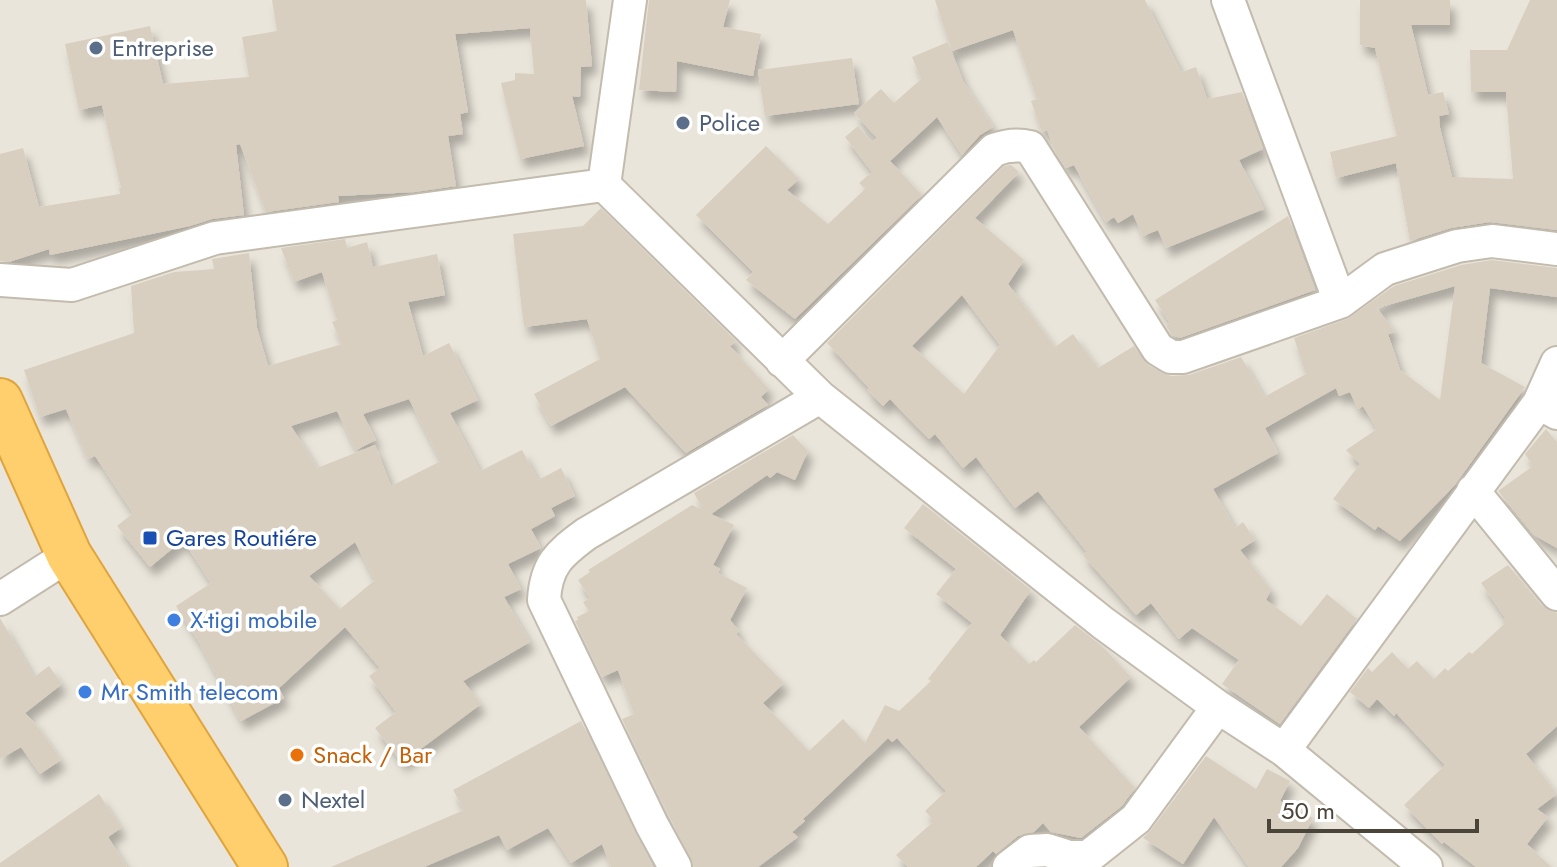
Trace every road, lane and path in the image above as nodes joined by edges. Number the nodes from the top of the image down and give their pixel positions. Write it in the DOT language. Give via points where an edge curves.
graph roads {
  1 [pos="630,0"];
  2 [pos="1228,0"];
  3 [pos="604,185"];
  4 [pos="1557,249"];
  5 [pos="0,280"];
  6 [pos="1340,302"];
  7 [pos="782,361"];
  8 [pos="1557,363"];
  9 [pos="820,397"];
  10 [pos="0,401"];
  11 [pos="1548,408"];
  12 [pos="1473,491"];
  13 [pos="69,555"];
  14 [pos="1557,594"];
  15 [pos="0,599"];
  16 [pos="1218,707"];
  17 [pos="1284,750"];
  18 [pos="265,867"];
  19 [pos="675,867"];
  20 [pos="1009,867"];
  21 [pos="1426,867"];
  1 -- 3 [label="street"];
  2 -- 6 [label="street"];
  3 -- 5 [label="street" via="215,238 72,285"];
  3 -- 7 [label="street"];
  4 -- 6 [label="street" via="1492,241 1457,246 1385,269"];
  6 -- 7 [label="street" via="1171,357 1158,349 1030,147 1005,146 994,150"];
  7 -- 9 [label="street"];
  8 -- 11 [label="street"];
  9 -- 16 [label="street" via="1103,623"];
  9 -- 19 [label="street" via="586,534 565,549 545,580 544,600"];
  10 -- 13 [label="highway"];
  11 -- 12 [label="street"];
  12 -- 14 [label="street"];
  12 -- 17 [label="street"];
  13 -- 15 [label="street"];
  13 -- 18 [label="highway"];
  16 -- 17 [label="street"];
  16 -- 20 [label="street" via="1136,819 1088,857 1030,851"];
  17 -- 21 [label="street"];
}
